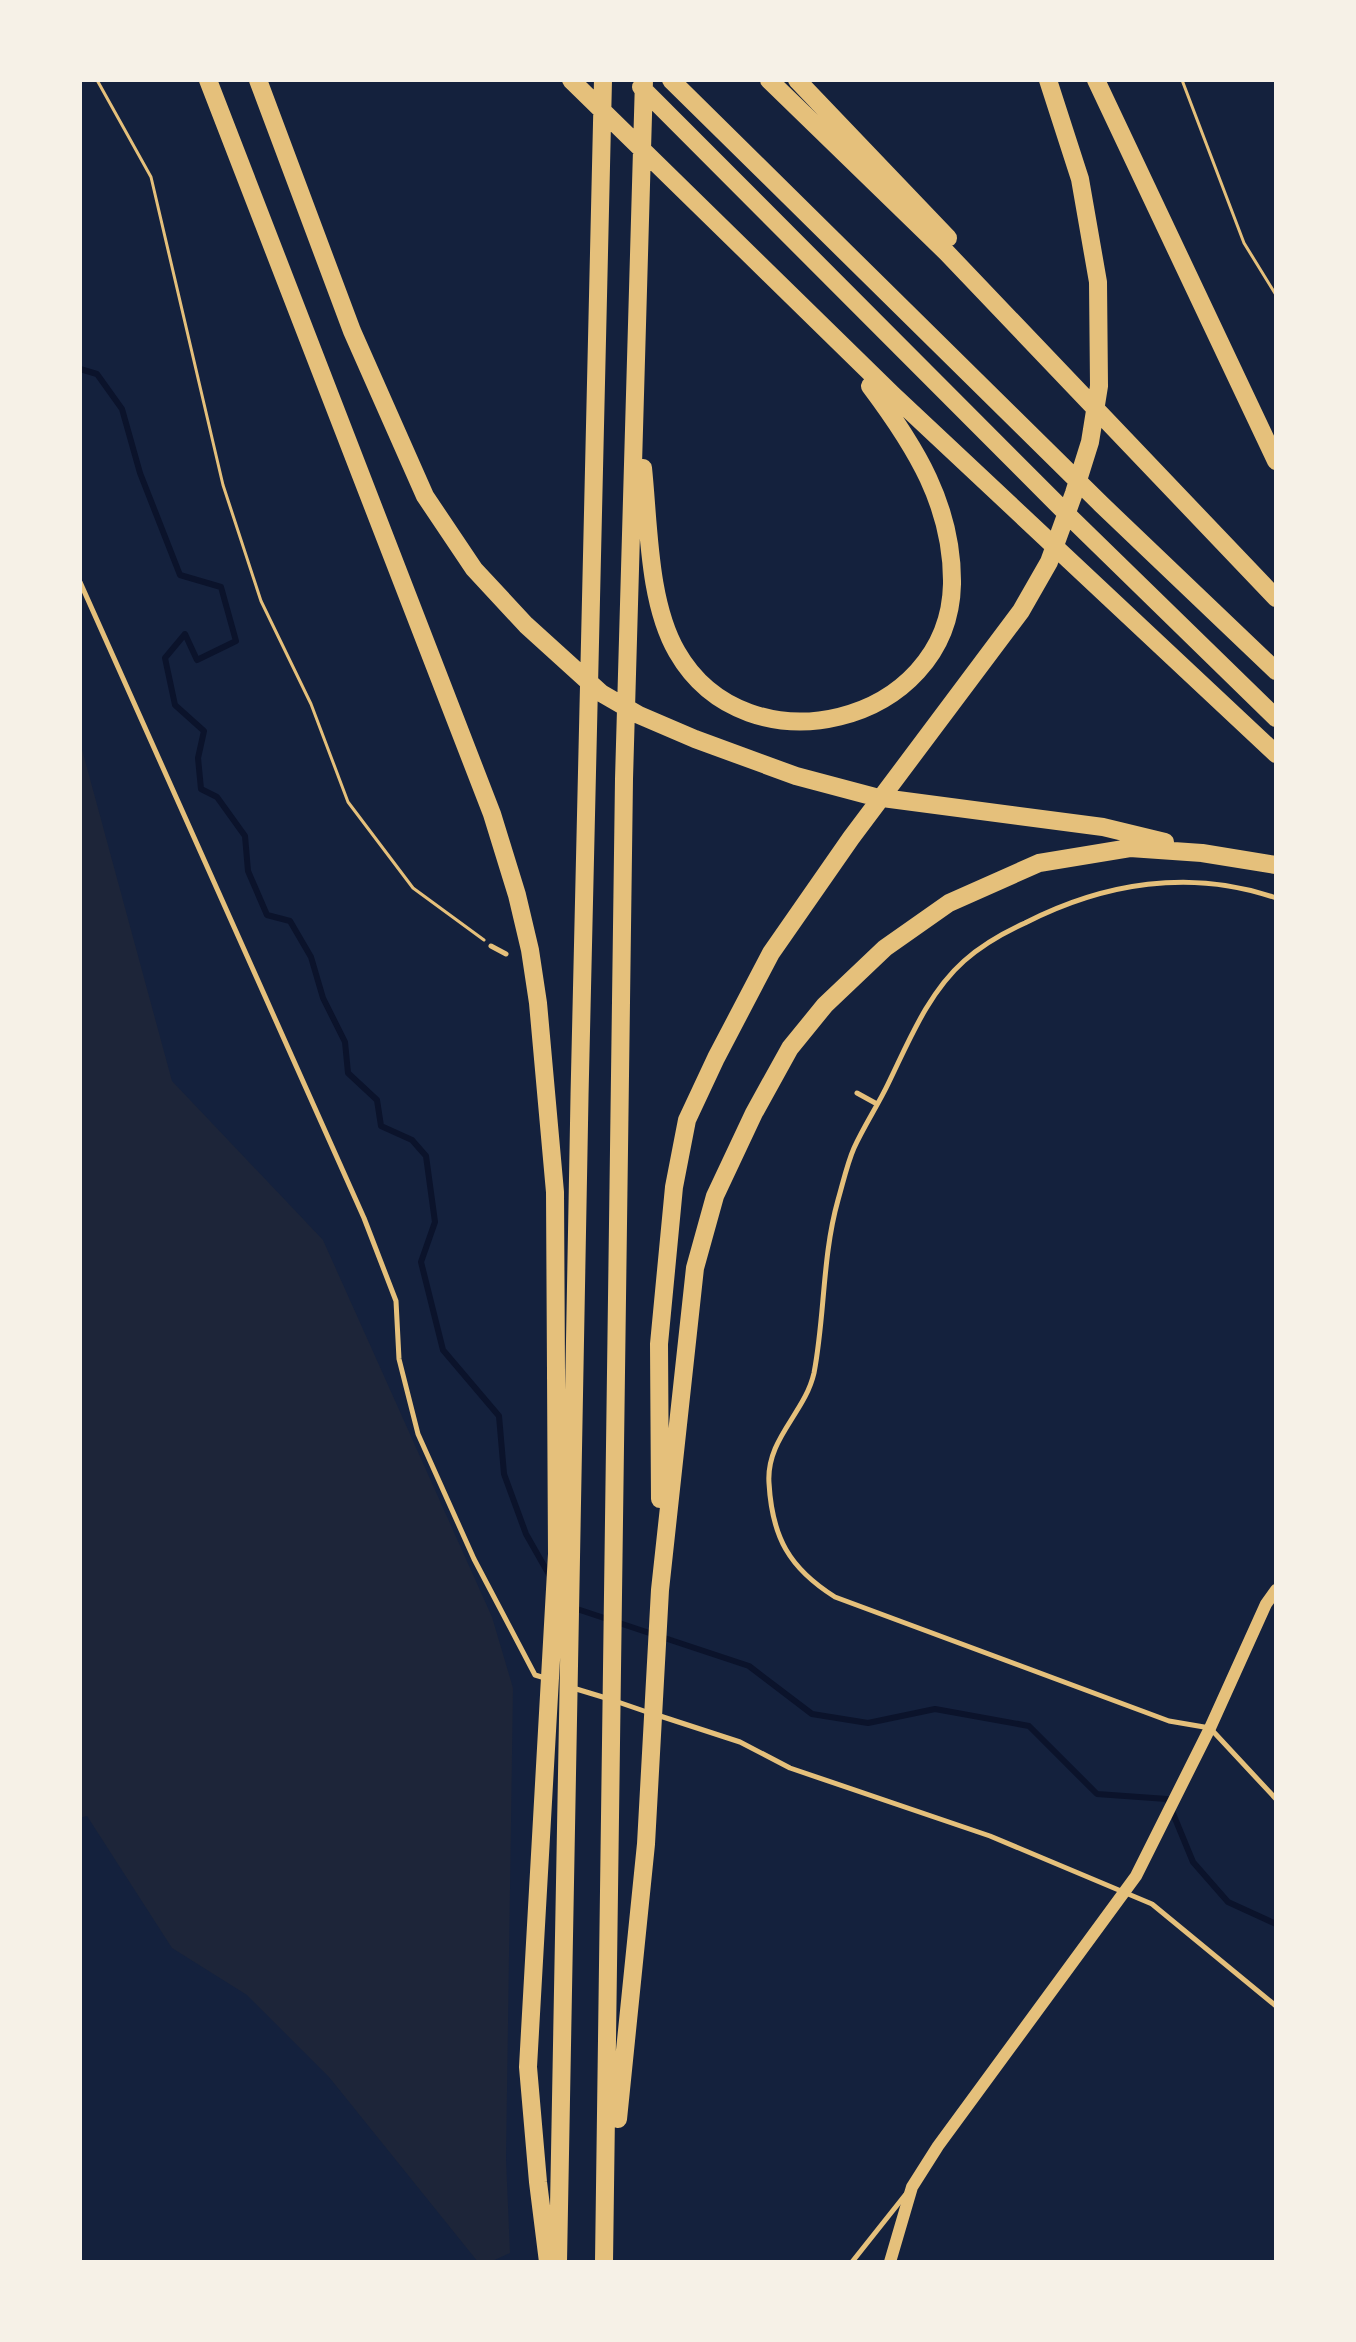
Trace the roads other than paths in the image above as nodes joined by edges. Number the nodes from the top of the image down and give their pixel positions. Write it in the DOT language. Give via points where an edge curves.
graph roads {
  1 [pos="208,80"];
  2 [pos="258,80"];
  3 [pos="571,80"];
  4 [pos="603,80"];
  5 [pos="633,80"];
  6 [pos="644,80"];
  7 [pos="671,80"];
  8 [pos="769,80"];
  9 [pos="797,80"];
  10 [pos="1048,80"];
  11 [pos="1096,80"];
  12 [pos="835,339"];
  13 [pos="636,390"];
  14 [pos="1276,461"];
  15 [pos="80,582"];
  16 [pos="1276,587"];
  17 [pos="1276,598"];
  18 [pos="1276,671"];
  19 [pos="1276,718"];
  20 [pos="1276,754"];
  21 [pos="1229,857"];
  22 [pos="1276,865"];
  23 [pos="1276,898"];
  24 [pos="491,946"];
  25 [pos="506,954"];
  26 [pos="857,1093"];
  27 [pos="877,1104"];
  28 [pos="660,1590"];
  29 [pos="1276,1590"];
  30 [pos="1210,1728"];
  31 [pos="1276,1799"];
  32 [pos="1125,1892"];
  33 [pos="1276,2006"];
  34 [pos="912,2187"];
  35 [pos="548,2262"];
  36 [pos="558,2262"];
  37 [pos="607,2262"];
  38 [pos="852,2262"];
  39 [pos="890,2262"];
  1 -- 35 [label="highway" via="492,814 517,895 538,1003 555,1192 557,1554 528,2067"];
  2 -- 21 [label="highway" via="352,331 425,496 474,569 601,693 695,739 796,776 875,797 1103,827"];
  3 -- 12 [label="highway"];
  4 -- 36 [label="highway"];
  5 -- 19 [label="highway"];
  6 -- 13 [label="highway"];
  7 -- 18 [label="highway"];
  8 -- 17 [label="highway" via="947,253"];
  9 -- 16 [label="highway"];
  10 -- 28 [label="highway" via="1080,179 1098,282 1099,386 1090,442 1049,562 1021,611 771,953 687,1120 674,1187 659,1344"];
  11 -- 14 [label="highway"];
  12 -- 13 [label="highway" via="908,437 935,490 952,586 941,632 916,673 875,704 846,715 787,722 741,710 704,686 677,652 654,576"];
  12 -- 20 [label="highway"];
  13 -- 37 [label="highway" via="624,779"];
  15 -- 32 [label="lane" via="364,1218 396,1301 399,1359 418,1434 474,1559 535,1675 740,1742 790,1768 990,1836"];
  21 -- 22 [label="highway"];
  21 -- 28 [label="highway" via="1130,848 1026,868 949,903 885,948 825,1005 790,1048 715,1196 695,1268"];
  23 -- 27 [label="lane" via="1224,885 1133,884 1041,914 996,937 963,962 937,993"];
  24 -- 25 [label="lane"];
  26 -- 27 [label="lane"];
  27 -- 30 [label="lane" via="854,1149 837,1204 814,1373 807,1397 774,1448 768,1479 772,1513 794,1565 835,1597 1169,1721"];
  28 -- 37 [label="highway" via="646,1844 620,2077"];
  29 -- 30 [label="street"];
  30 -- 31 [label="lane"];
  30 -- 32 [label="street"];
  32 -- 33 [label="lane" via="1152,1904"];
  32 -- 34 [label="street"];
  34 -- 38 [label="lane"];
  34 -- 39 [label="street"];
}
